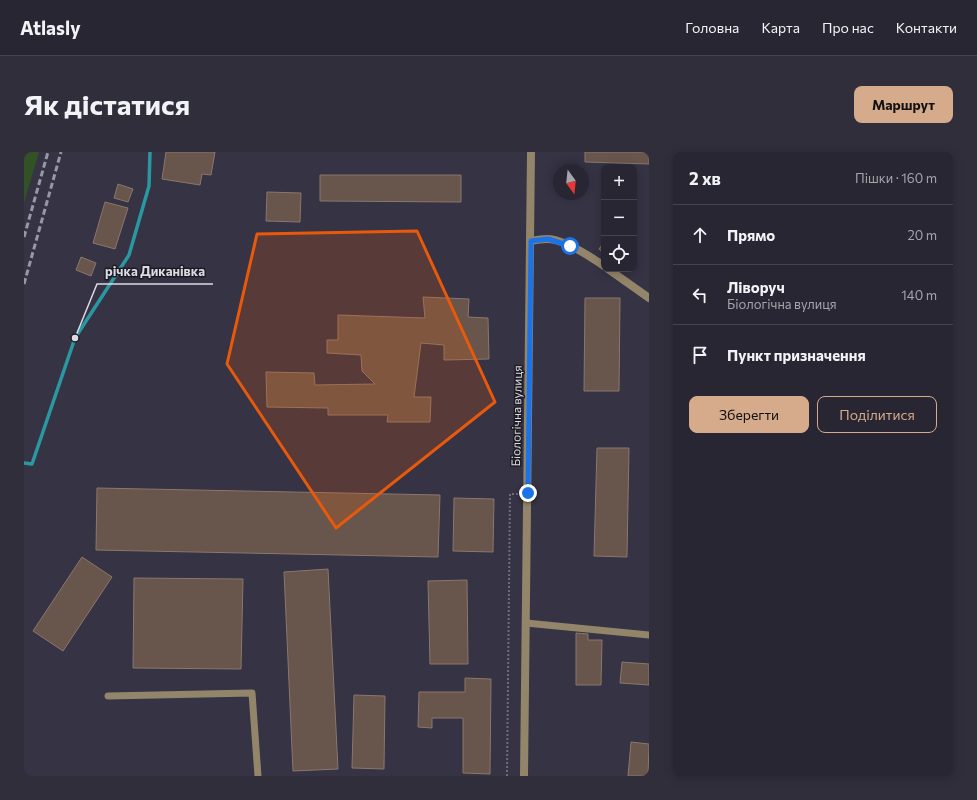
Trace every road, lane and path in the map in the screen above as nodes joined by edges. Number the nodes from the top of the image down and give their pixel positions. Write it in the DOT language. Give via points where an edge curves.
graph roads {
  1 [pos="531,152"];
  2 [pos="531,241"];
  3 [pos="601,264"];
  4 [pos="612,272"];
  5 [pos="649,298"];
  6 [pos="528,493"];
  7 [pos="526,623"];
  8 [pos="649,635"];
  9 [pos="108,696"];
  10 [pos="258,776"];
  11 [pos="507,776"];
  12 [pos="524,776"];
  1 -- 2 [label="street, Біологічна вулиця"];
  2 -- 3 [label="street" via="548,239 570,246"];
  2 -- 6 [label="street, Біологічна вулиця"];
  4 -- 5 [label="street"];
  6 -- 7 [label="street, Біологічна вулиця"];
  6 -- 11 [label="path" via="510,494"];
  7 -- 8 [label="lane"];
  7 -- 12 [label="street, Біологічна вулиця"];
  9 -- 10 [label="lane" via="252,693"];
}
